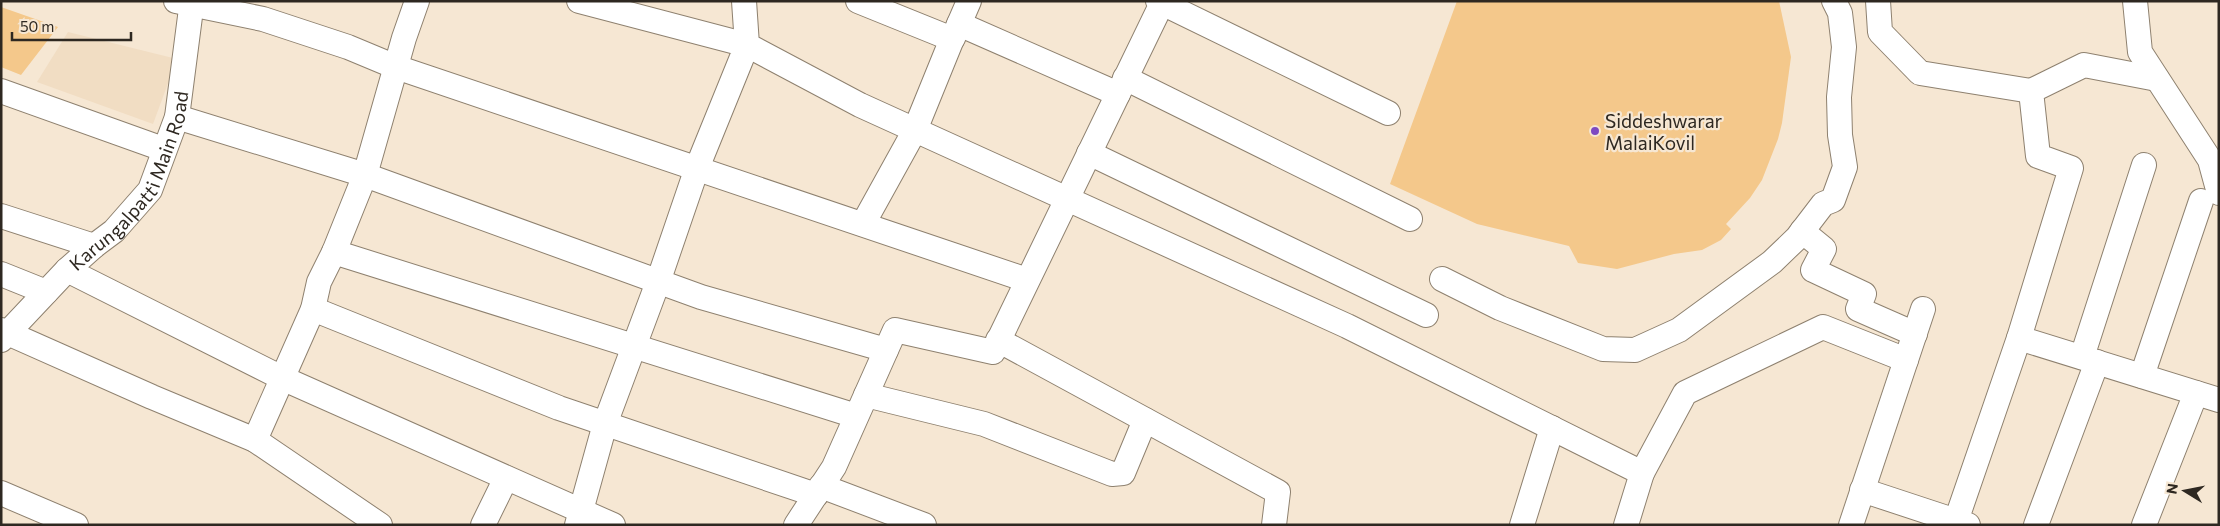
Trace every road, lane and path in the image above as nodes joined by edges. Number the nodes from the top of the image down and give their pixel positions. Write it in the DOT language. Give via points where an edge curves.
graph roads {
  1 [pos="417,1"];
  2 [pos="578,1"];
  3 [pos="744,1"];
  4 [pos="858,1"];
  5 [pos="970,1"];
  6 [pos="1834,1"];
  7 [pos="1878,1"];
  8 [pos="2136,1"];
  9 [pos="187,2"];
  10 [pos="1161,2"];
  11 [pos="956,32"];
  12 [pos="747,45"];
  13 [pos="396,67"];
  14 [pos="2157,79"];
  15 [pos="1122,86"];
  16 [pos="1,91"];
  17 [pos="2031,91"];
  18 [pos="1388,113"];
  19 [pos="177,117"];
  20 [pos="915,130"];
  21 [pos="163,149"];
  22 [pos="1089,153"];
  23 [pos="2144,165"];
  24 [pos="697,168"];
  25 [pos="365,175"];
  26 [pos="2210,197"];
  27 [pos="1067,199"];
  28 [pos="1,216"];
  29 [pos="1410,219"];
  30 [pos="863,224"];
  31 [pos="1802,231"];
  32 [pos="94,246"];
  33 [pos="334,252"];
  34 [pos="67,270"];
  35 [pos="1,274"];
  36 [pos="1027,280"];
  37 [pos="1442,280"];
  38 [pos="658,282"];
  39 [pos="46,292"];
  40 [pos="313,308"];
  41 [pos="1923,309"];
  42 [pos="1426,315"];
  43 [pos="1915,334"];
  44 [pos="4,335"];
  45 [pos="2019,338"];
  46 [pos="998,340"];
  47 [pos="634,347"];
  48 [pos="886,350"];
  49 [pos="1906,360"];
  50 [pos="2089,360"];
  51 [pos="2142,376"];
  52 [pos="282,378"];
  53 [pos="2196,393"];
  54 [pos="866,395"];
  55 [pos="2219,400"];
  56 [pos="856,416"];
  57 [pos="1145,420"];
  58 [pos="605,424"];
  59 [pos="1552,428"];
  60 [pos="256,440"];
  61 [pos="1642,473"];
  62 [pos="506,478"];
  63 [pos="1862,490"];
  64 [pos="818,491"];
  65 [pos="1,494"];
  66 [pos="579,518"];
  67 [pos="1962,523"];
  68 [pos="76,525"];
  69 [pos="380,525"];
  70 [pos="483,525"];
  71 [pos="613,525"];
  72 [pos="796,525"];
  73 [pos="924,525"];
  74 [pos="1274,525"];
  75 [pos="1522,525"];
  76 [pos="1626,525"];
  77 [pos="1851,525"];
  78 [pos="2036,525"];
  79 [pos="2144,525"];
  1 -- 13 [label="street"];
  2 -- 12 [label="street"];
  3 -- 12 [label="street"];
  4 -- 11 [label="street"];
  5 -- 11 [label="street"];
  6 -- 31 [label="street" via="1840,13 1844,47 1839,96 1845,167 1833,200 1823,204"];
  7 -- 17 [label="street" via="1880,32 1920,73"];
  8 -- 14 [label="street" via="2140,52"];
  9 -- 13 [label="street" via="263,19 348,47"];
  9 -- 19 [label="street, Karungalpatti Main Road"];
  10 -- 15 [label="street"];
  10 -- 18 [label="street"];
  11 -- 15 [label="street"];
  11 -- 20 [label="street"];
  12 -- 20 [label="street" via="860,105"];
  12 -- 24 [label="street"];
  13 -- 24 [label="street"];
  13 -- 25 [label="street"];
  14 -- 17 [label="street" via="2084,65"];
  14 -- 26 [label="street" via="2210,160"];
  15 -- 22 [label="street"];
  15 -- 29 [label="street"];
  16 -- 21 [label="street"];
  17 -- 45 [label="street" via="2038,156 2071,168"];
  19 -- 21 [label="street, Karungalpatti Main Road"];
  19 -- 25 [label="street"];
  20 -- 27 [label="street"];
  20 -- 30 [label="street"];
  21 -- 32 [label="street, Karungalpatti Main Road" via="150,190 114,231"];
  22 -- 27 [label="street"];
  22 -- 42 [label="street"];
  23 -- 50 [label="street"];
  24 -- 30 [label="street"];
  24 -- 38 [label="street"];
  25 -- 33 [label="street"];
  25 -- 38 [label="street"];
  26 -- 51 [label="street"];
  27 -- 36 [label="street"];
  27 -- 59 [label="street" via="1347,326"];
  28 -- 32 [label="street"];
  30 -- 36 [label="street"];
  31 -- 37 [label="street" via="1772,262 1679,330 1635,350 1603,349 1500,308"];
  31 -- 43 [label="street" via="1824,249 1813,270 1864,294 1858,309"];
  32 -- 34 [label="street, Karungalpatti Main Road"];
  33 -- 40 [label="street" via="319,282"];
  33 -- 47 [label="street"];
  34 -- 39 [label="street, Karungalpatti Main Road"];
  34 -- 52 [label="street"];
  35 -- 39 [label="street"];
  36 -- 46 [label="street"];
  38 -- 47 [label="street"];
  38 -- 48 [label="street"];
  39 -- 44 [label="street, Karungalpatti Main Road"];
  40 -- 52 [label="street"];
  40 -- 58 [label="street"];
  41 -- 43 [label="street"];
  43 -- 49 [label="street"];
  44 -- 60 [label="street"];
  45 -- 50 [label="street"];
  45 -- 67 [label="street"];
  46 -- 48 [label="street" via="993,352 895,330"];
  46 -- 57 [label="street"];
  47 -- 56 [label="street"];
  47 -- 58 [label="street"];
  48 -- 54 [label="street"];
  49 -- 61 [label="street" via="1822,327 1685,393"];
  49 -- 63 [label="street"];
  50 -- 51 [label="street"];
  50 -- 78 [label="street"];
  51 -- 53 [label="street"];
  52 -- 60 [label="street"];
  52 -- 62 [label="street"];
  53 -- 55 [label="street"];
  53 -- 79 [label="street"];
  54 -- 56 [label="street"];
  54 -- 57 [label="street" via="984,424 1112,474 1123,473"];
  56 -- 64 [label="street" via="834,467"];
  57 -- 74 [label="street" via="1278,492"];
  58 -- 64 [label="street"];
  58 -- 66 [label="street"];
  59 -- 61 [label="street"];
  59 -- 75 [label="street"];
  60 -- 69 [label="street"];
  61 -- 76 [label="street"];
  62 -- 66 [label="street"];
  62 -- 70 [label="street"];
  63 -- 67 [label="street"];
  63 -- 77 [label="street"];
  64 -- 72 [label="street"];
  64 -- 73 [label="street"];
  65 -- 68 [label="street"];
  66 -- 71 [label="street"];
}
